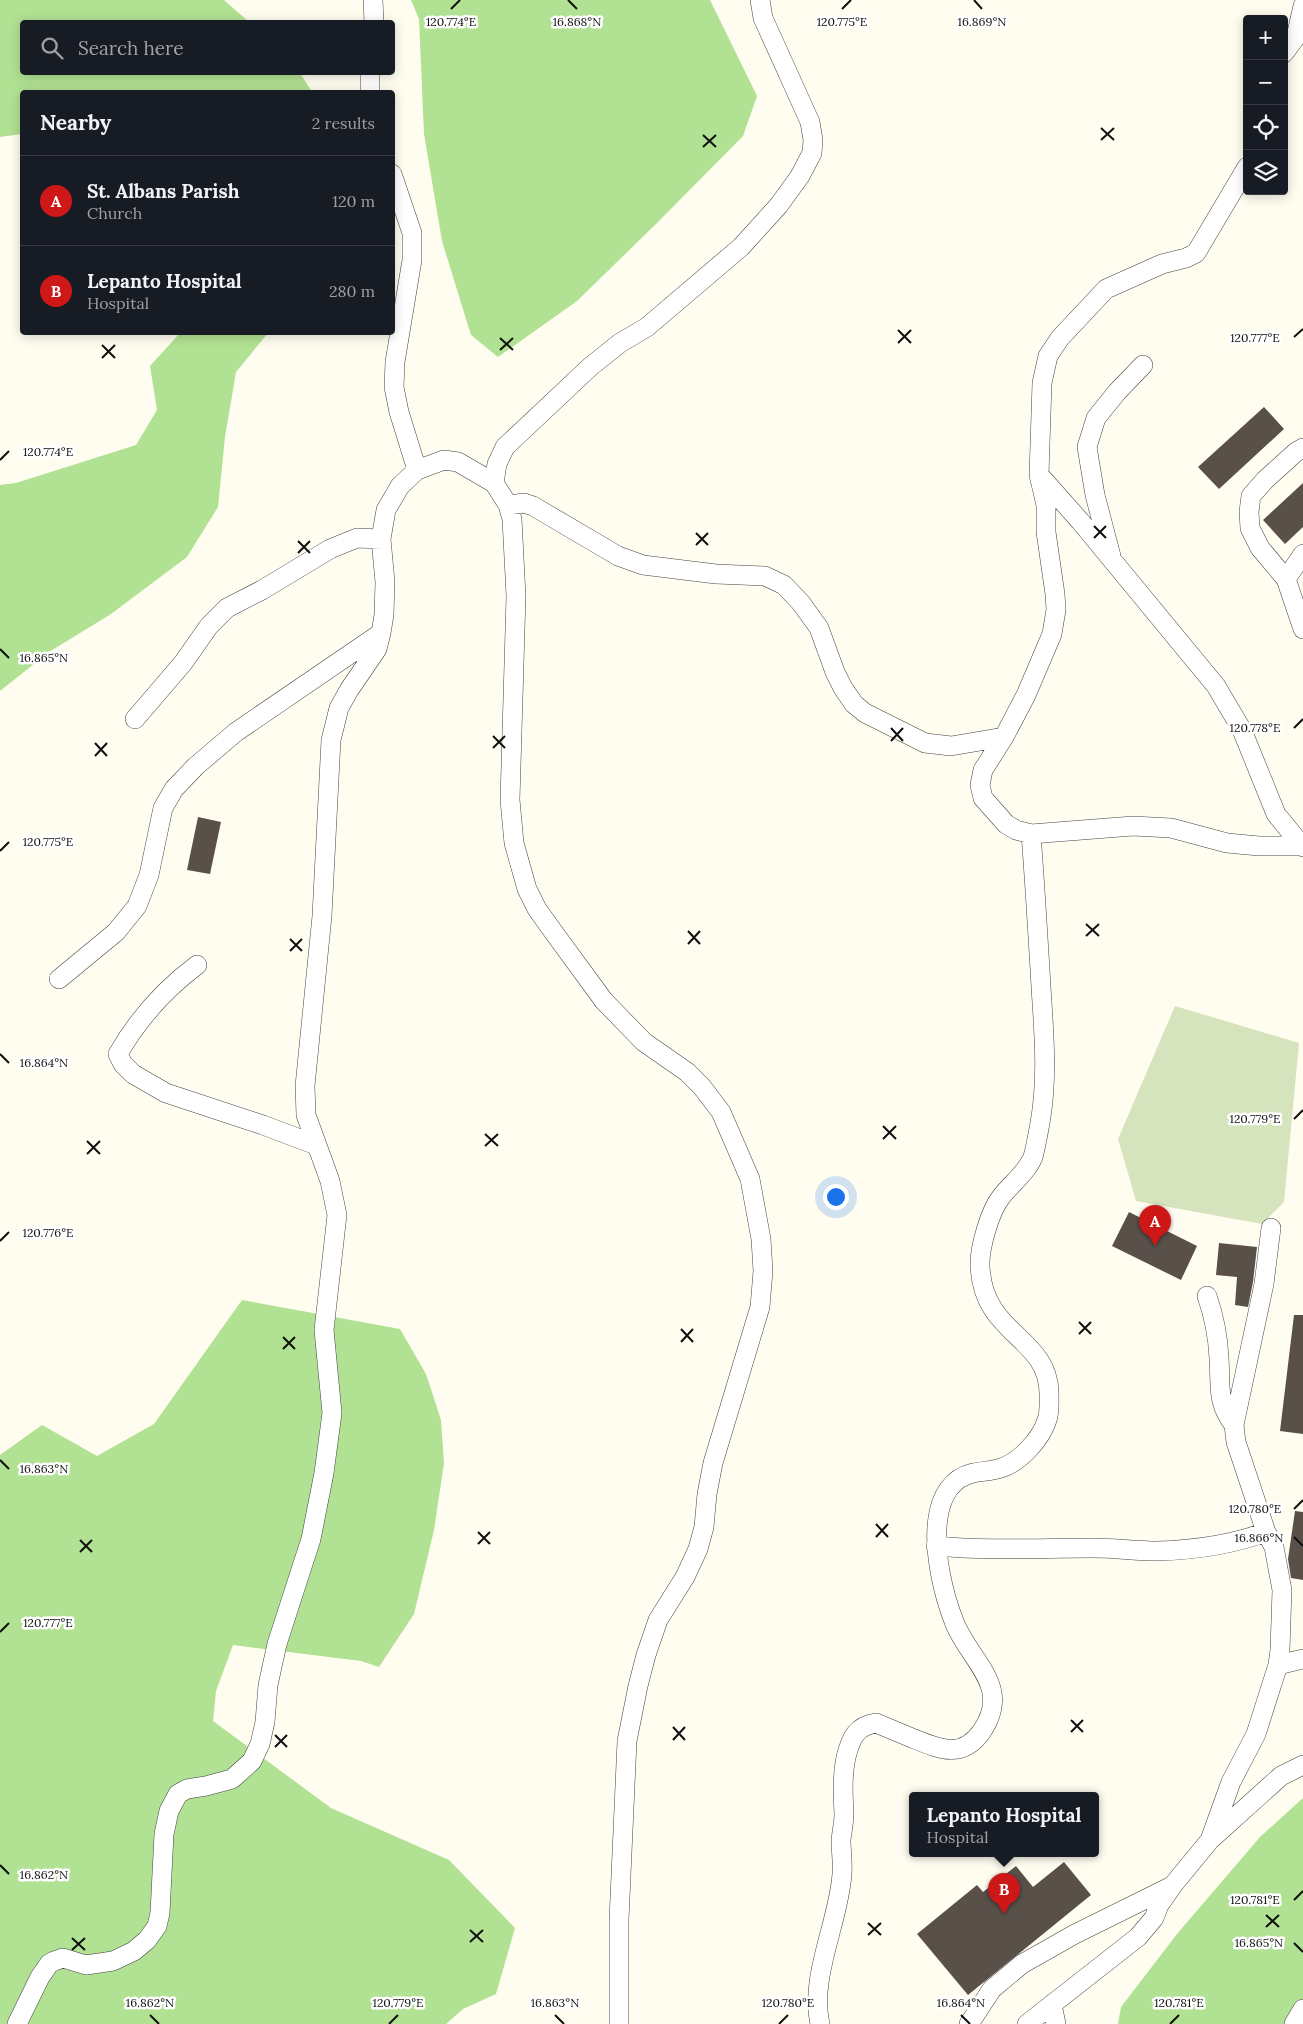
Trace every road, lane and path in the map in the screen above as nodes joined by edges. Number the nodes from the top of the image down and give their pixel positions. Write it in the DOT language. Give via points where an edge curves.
graph roads {
  1 [pos="373,0"];
  2 [pos="760,0"];
  3 [pos="1303,6"];
  4 [pos="374,20"];
  5 [pos="1288,48"];
  6 [pos="370,75"];
  7 [pos="370,90"];
  8 [pos="1243,174"];
  9 [pos="395,183"];
  10 [pos="1143,365"];
  11 [pos="1303,448"];
  12 [pos="417,470"];
  13 [pos="1039,475"];
  14 [pos="494,483"];
  15 [pos="508,505"];
  16 [pos="381,539"];
  17 [pos="1303,554"];
  18 [pos="1113,562"];
  19 [pos="1286,579"];
  20 [pos="1303,629"];
  21 [pos="381,633"];
  22 [pos="135,719"];
  23 [pos="1004,737"];
  24 [pos="1032,834"];
  25 [pos="1303,846"];
  26 [pos="196,965"];
  27 [pos="59,979"];
  28 [pos="316,1146"];
  29 [pos="1271,1228"];
  30 [pos="1207,1296"];
  31 [pos="1234,1425"];
  32 [pos="1266,1532"];
  33 [pos="936,1546"];
  34 [pos="1303,1659"];
  35 [pos="1278,1665"];
  36 [pos="1303,1765"];
  37 [pos="1210,1840"];
  38 [pos="1173,1885"];
  39 [pos="1052,2004"];
  40 [pos="1303,2009"];
  41 [pos="17,2024"];
  42 [pos="619,2024"];
  43 [pos="820,2024"];
  44 [pos="969,2024"];
  45 [pos="1028,2024"];
  46 [pos="1056,2024"];
  47 [pos="1294,2024"];
  1 -- 4 [label="street"];
  2 -- 14 [label="street" via="763,18 810,122 812,153 800,176 779,205 741,246 647,327 590,367 505,447 497,464"];
  3 -- 5 [label="street" via="1296,38"];
  6 -- 7 [label="street"];
  8 -- 13 [label="street" via="1196,253 1106,289 1060,338 1048,356 1042,383"];
  9 -- 12 [label="street" via="412,233 412,260 395,362 394,387"];
  10 -- 18 [label="street" via="1096,418 1087,447 1095,495"];
  11 -- 19 [label="street" via="1251,496 1250,528 1260,548"];
  12 -- 14 [label="street" via="444,460 458,462"];
  12 -- 16 [label="street" via="400,486 386,510"];
  13 -- 18 [label="street"];
  13 -- 23 [label="street" via="1046,504 1046,532 1056,610 1052,634"];
  14 -- 15 [label="street"];
  15 -- 23 [label="street" via="534,506 618,556 643,565 765,576 784,584 819,628 843,688 865,713 925,743 950,746"];
  15 -- 42 [label="street" via="512,519 516,596 510,800 514,843 527,889 537,909 604,1001 644,1042 687,1072 721,1112 750,1179 763,1271 760,1307 713,1463 698,1549 658,1620 630,1720 619,1920"];
  16 -- 21 [label="street" via="385,582"];
  16 -- 22 [label="street" via="357,538 330,549 227,608"];
  17 -- 19 [label="street"];
  18 -- 25 [label="street" via="1216,686 1242,730 1276,814"];
  19 -- 20 [label="street"];
  21 -- 27 [label="street" via="236,732 174,789 162,808 148,875 137,906 116,932"];
  21 -- 28 [label="street" via="377,649 339,708 331,740 322,916 305,1086 306,1115"];
  23 -- 24 [label="street" via="983,770 980,785 983,798 1006,824"];
  24 -- 25 [label="street" via="1133,826 1171,828 1227,843"];
  24 -- 33 [label="street" via="1046,1076 1032,1159 1000,1198 989,1224 980,1266 985,1294 995,1312 1025,1342 1049,1379 1048,1419 1040,1435 1015,1462 961,1476 952,1482 938,1518"];
  26 -- 28 [label="street" via="171,985 129,1035 118,1054 123,1064 133,1074 166,1093"];
  28 -- 41 [label="street" via="330,1181 337,1216 324,1330 332,1413 311,1540 277,1644 260,1744 252,1762 232,1778 178,1794 169,1811 164,1834 160,1913 157,1926 147,1940 134,1951 113,1961 86,1965 63,1958 49,1964"];
  29 -- 31 [label="street" via="1263,1292"];
  30 -- 31 [label="street" via="1214,1316 1222,1405"];
  31 -- 32 [label="street" via="1236,1442"];
  32 -- 33 [label="street" via="1246,1540 1214,1546 1157,1551 1095,1548 972,1550"];
  32 -- 35 [label="street" via="1274,1547 1282,1590"];
  33 -- 43 [label="street" via="947,1602 956,1627 992,1688 992,1713 982,1732 966,1747 957,1750 940,1750 876,1723 856,1730 846,1756 842,1792 842,1875 820,1980"];
  34 -- 35 [label="street"];
  35 -- 37 [label="street" via="1256,1734 1231,1782"];
  36 -- 37 [label="street" via="1281,1776"];
  37 -- 38 [label="street"];
  38 -- 39 [label="street" via="1154,1918 1138,1937"];
  38 -- 44 [label="street" via="1022,1964 992,1989"];
  39 -- 45 [label="street"];
  39 -- 46 [label="street"];
  40 -- 47 [label="street"];
}
